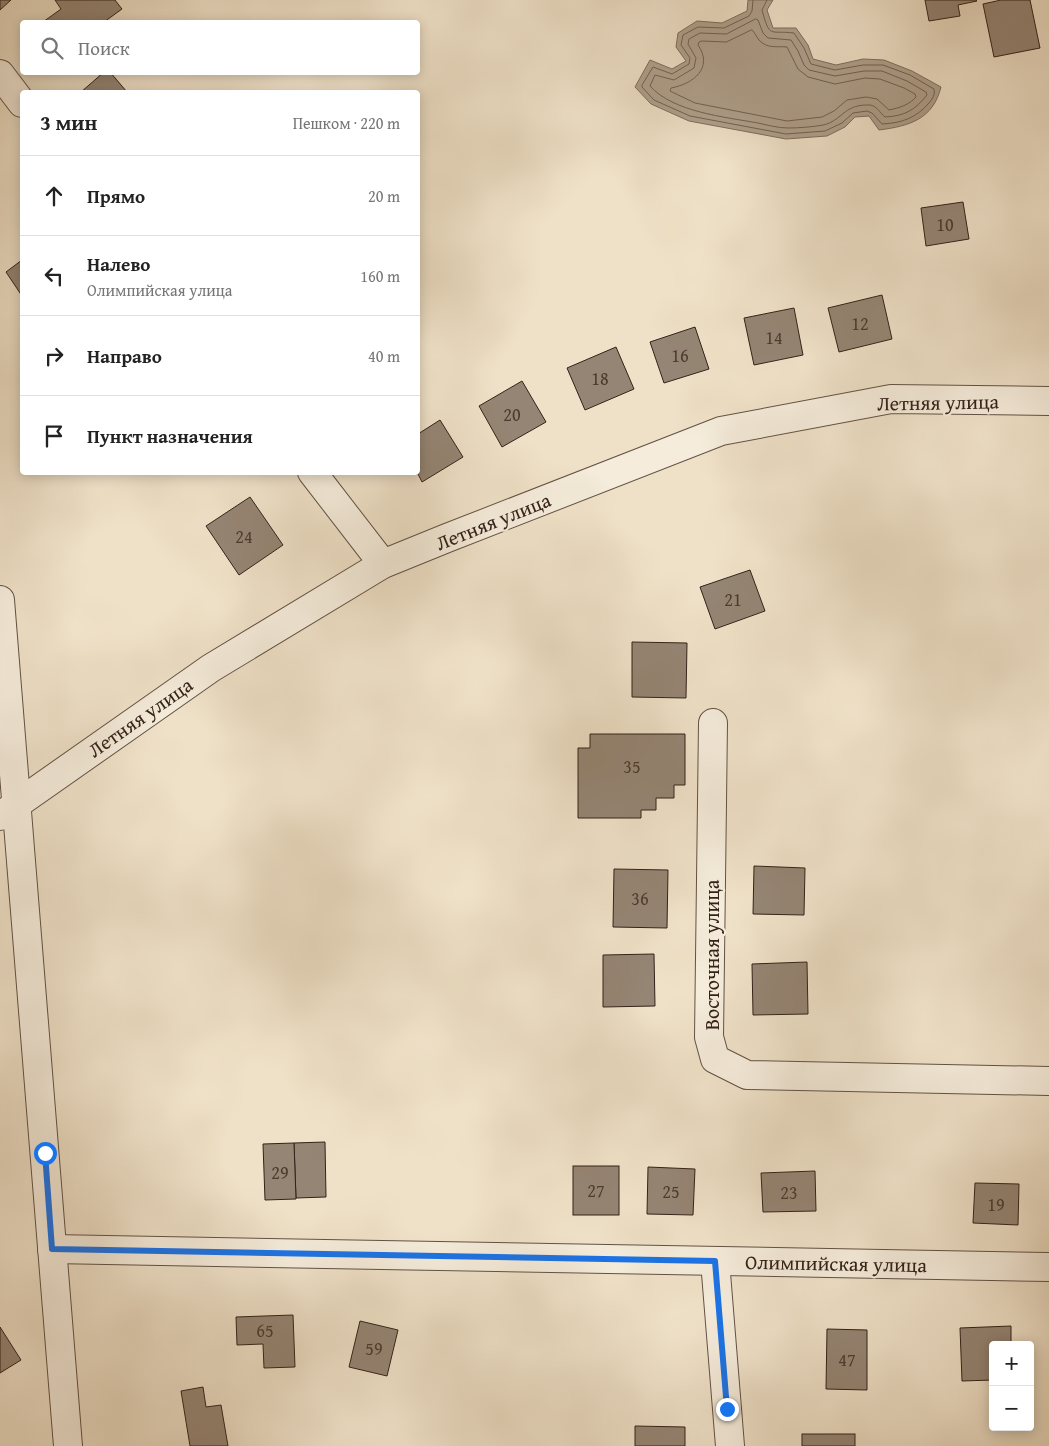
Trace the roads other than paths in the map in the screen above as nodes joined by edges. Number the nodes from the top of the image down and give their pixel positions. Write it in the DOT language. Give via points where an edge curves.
graph roads {
  1 [pos="0,74"];
  2 [pos="20,100"];
  3 [pos="1049,402"];
  4 [pos="314,475"];
  5 [pos="384,564"];
  6 [pos="0,600"];
  7 [pos="713,723"];
  8 [pos="8,810"];
  9 [pos="1049,1081"];
  10 [pos="52,1249"];
  11 [pos="715,1261"];
  12 [pos="1049,1267"];
  13 [pos="68,1446"];
  14 [pos="730,1446"];
  1 -- 2 [label="street"];
  3 -- 5 [label="street, Летняя улица" via="891,399 721,431"];
  4 -- 5 [label="street"];
  5 -- 8 [label="street, Летняя улица" via="211,668"];
  6 -- 8 [label="street"];
  7 -- 9 [label="street, Восточная улица" via="709,1037 715,1059 747,1075"];
  8 -- 10 [label="street"];
  10 -- 11 [label="street, Олимпийская улица"];
  10 -- 13 [label="street"];
  11 -- 12 [label="street, Олимпийская улица"];
  11 -- 14 [label="street"];
}
